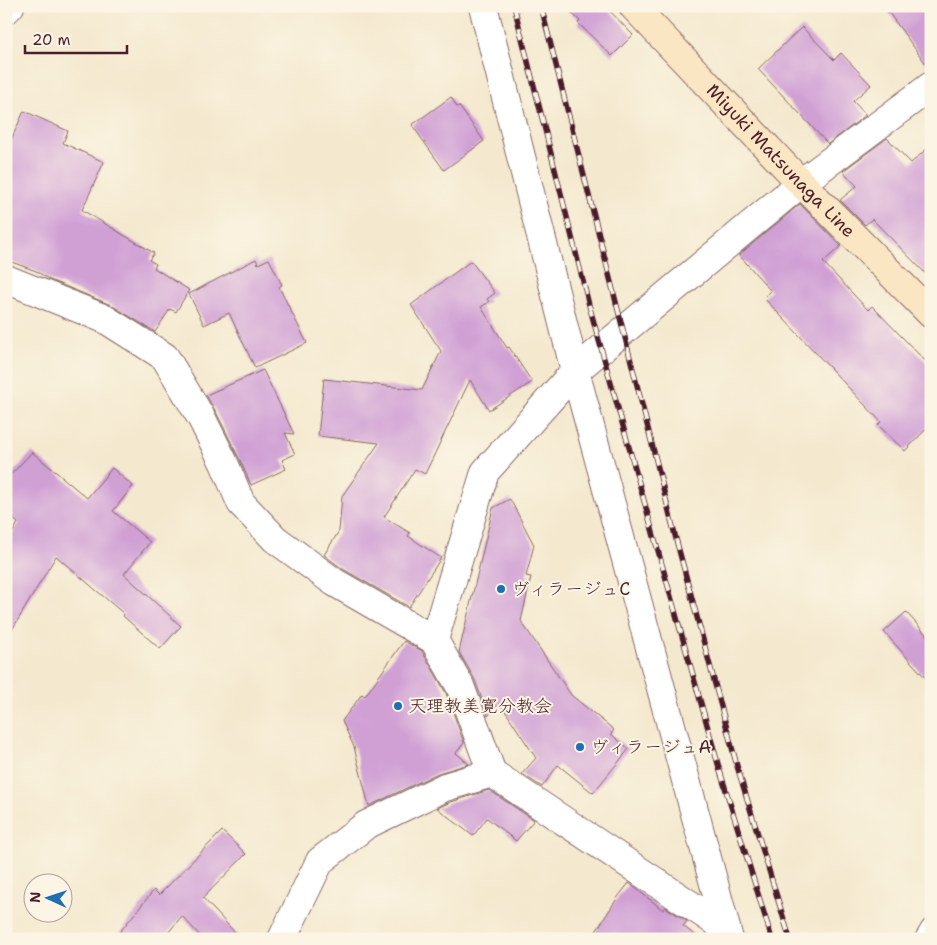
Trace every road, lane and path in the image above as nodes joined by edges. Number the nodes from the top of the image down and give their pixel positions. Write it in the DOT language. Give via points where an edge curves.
graph roads {
  1 [pos="10,6"];
  2 [pos="483,6"];
  3 [pos="633,6"];
  4 [pos="6,10"];
  5 [pos="931,86"];
  6 [pos="801,182"];
  7 [pos="6,278"];
  8 [pos="931,314"];
  9 [pos="575,371"];
  10 [pos="434,640"];
  11 [pos="492,773"];
  12 [pos="931,929"];
  13 [pos="727,934"];
  14 [pos="282,939"];
  15 [pos="925,939"];
  1 -- 4 [label="street"];
  2 -- 9 [label="street"];
  3 -- 6 [label="main road, Miyuki Matsunaga Line"];
  5 -- 6 [label="street"];
  6 -- 8 [label="main road, Miyuki Matsunaga Line"];
  6 -- 9 [label="street"];
  7 -- 10 [label="street" via="105,319 165,356 202,419 241,503 275,539 334,582"];
  9 -- 10 [label="street" via="485,472"];
  9 -- 13 [label="street"];
  10 -- 11 [label="street" via="460,686"];
  11 -- 13 [label="street"];
  11 -- 14 [label="street" via="444,787 366,825 320,861"];
  12 -- 15 [label="lane"];
}
